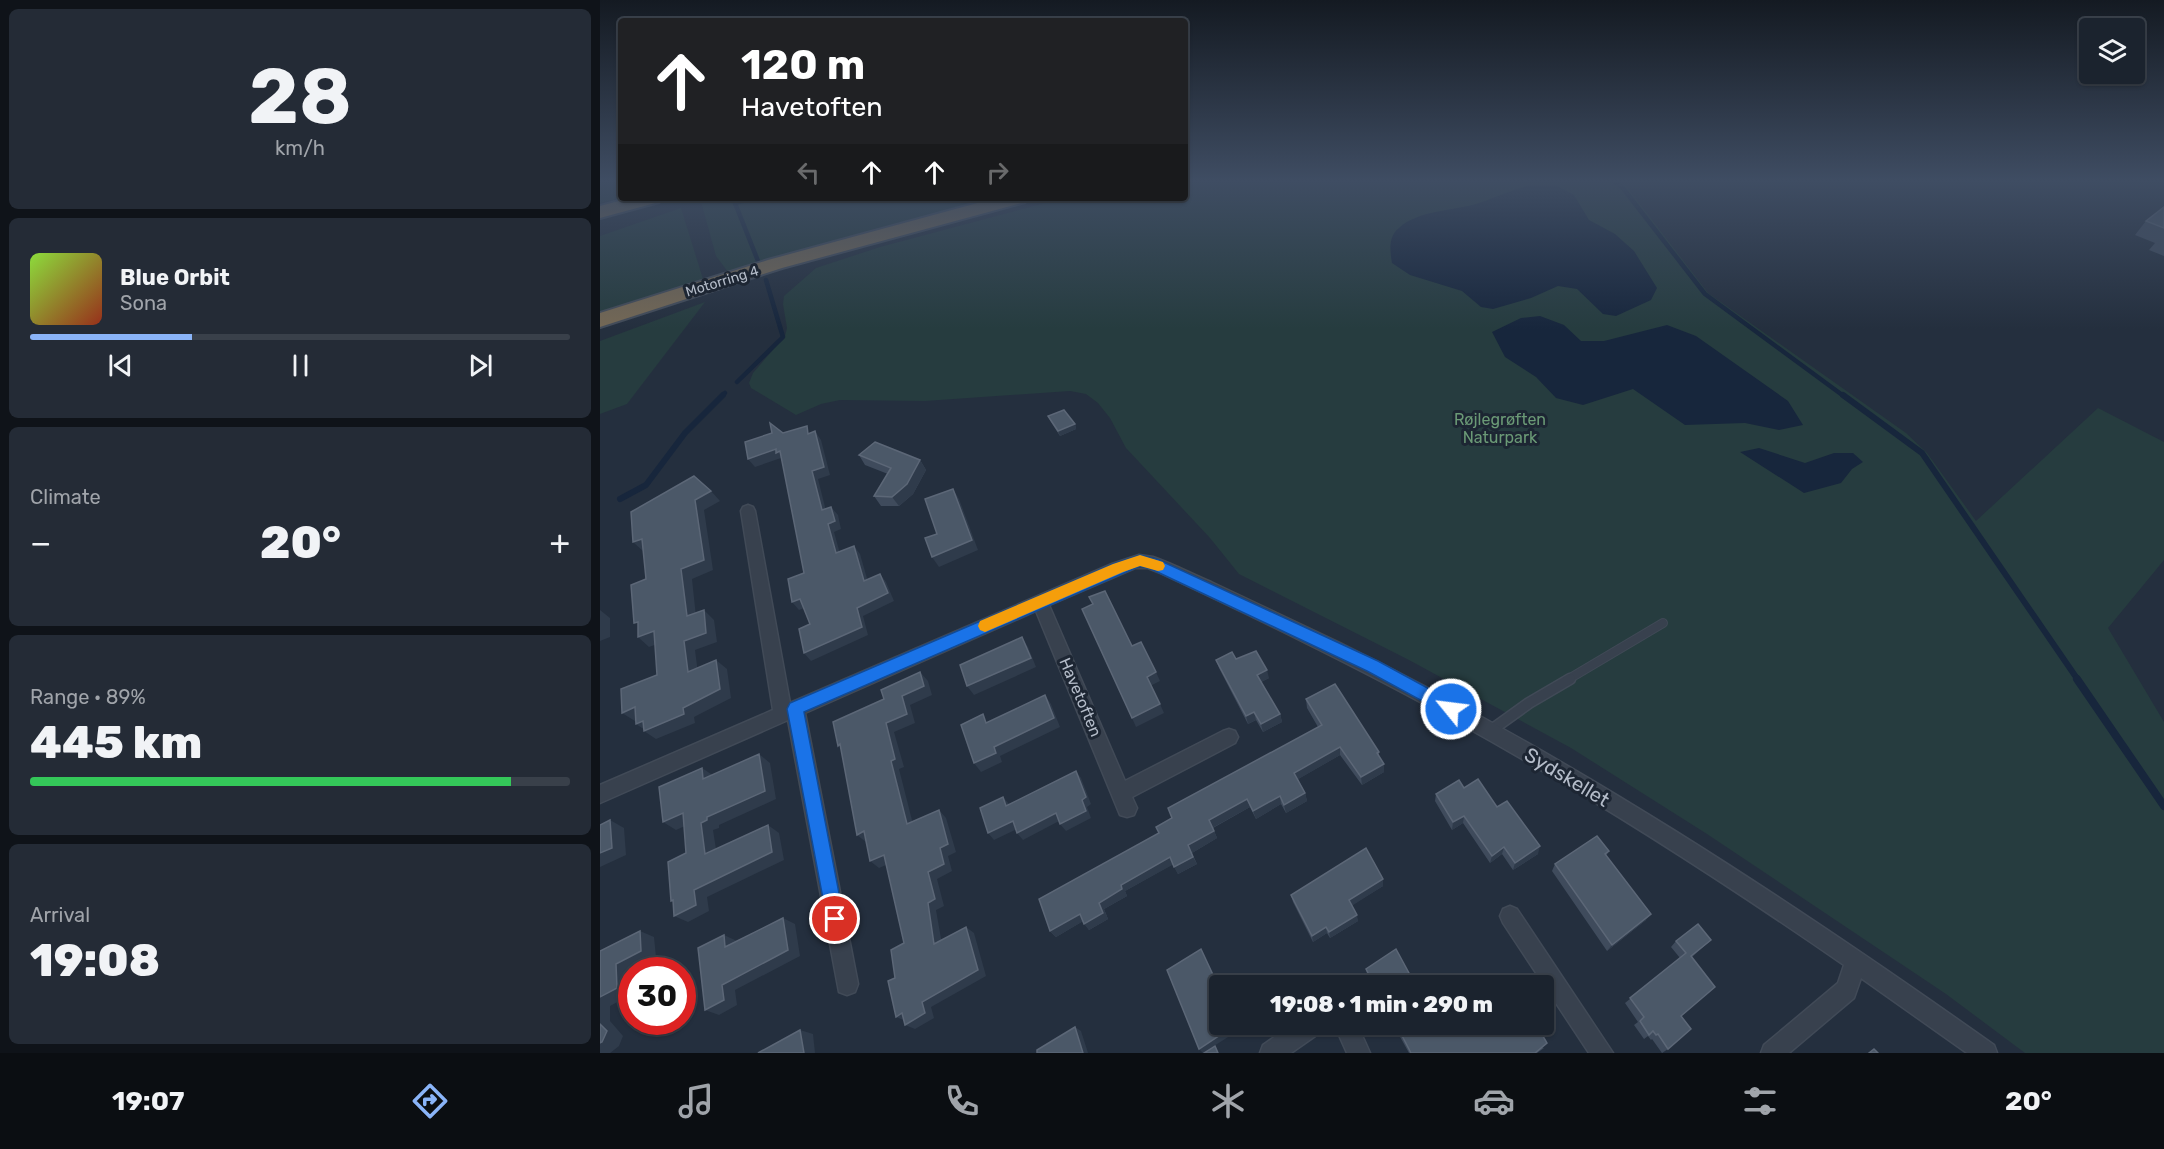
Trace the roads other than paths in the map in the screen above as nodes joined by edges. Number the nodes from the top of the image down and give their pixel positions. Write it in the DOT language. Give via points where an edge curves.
graph roads {
  1 [pos="900,230"];
  2 [pos="600,320"];
  3 [pos="748,511"];
  4 [pos="1040,602"];
  5 [pos="1663,623"];
  6 [pos="789,711"];
  7 [pos="1490,731"];
  8 [pos="1228,737"];
  9 [pos="600,794"];
  10 [pos="1510,916"];
  11 [pos="1856,961"];
  12 [pos="847,984"];
  13 [pos="1296,1035"];
  14 [pos="1350,1035"];
  15 [pos="1270,1053"];
  16 [pos="1359,1053"];
  17 [pos="1602,1053"];
  18 [pos="1772,1053"];
  19 [pos="1986,1053"];
  1 -- 2 [label="highway, Motorring 4" via="775,264"];
  3 -- 6 [label="street"];
  4 -- 6 [label="street"];
  4 -- 7 [label="street, Sydskellet" via="1118,568 1140,561 1154,564 1373,666"];
  4 -- 8 [label="street, Havetoften" via="1125,800"];
  5 -- 7 [label="lane" via="1529,703"];
  6 -- 9 [label="street"];
  6 -- 12 [label="street"];
  7 -- 11 [label="street, Sydskellet" via="1681,846"];
  10 -- 17 [label="street"];
  11 -- 18 [label="street" via="1846,990"];
  11 -- 19 [label="street, Sydskellet"];
  13 -- 15 [label="street"];
  14 -- 16 [label="street"];
}
